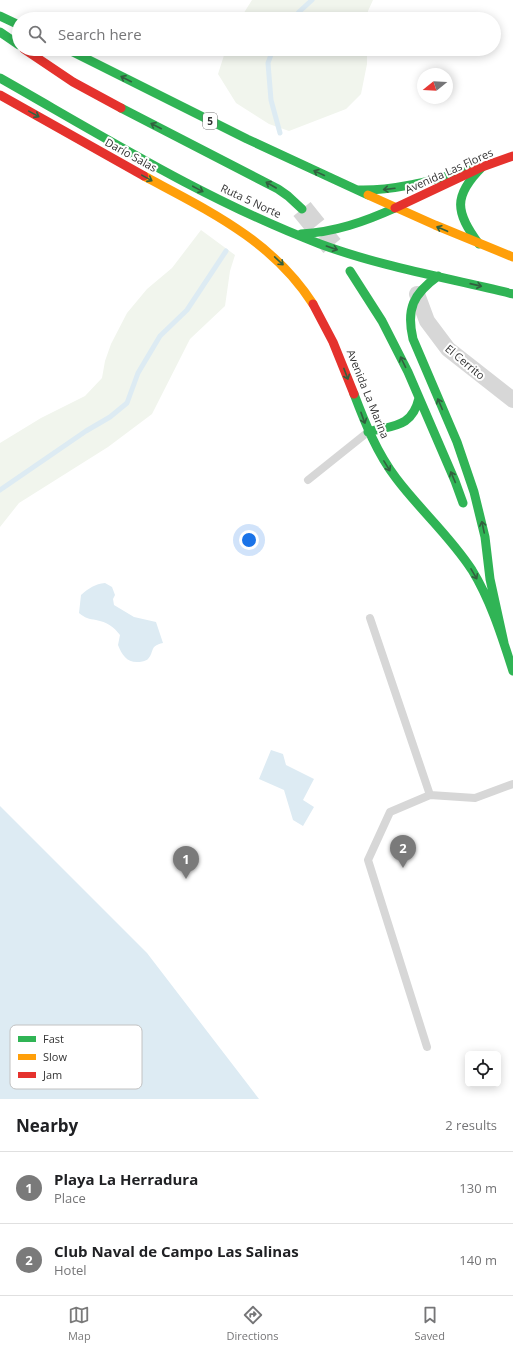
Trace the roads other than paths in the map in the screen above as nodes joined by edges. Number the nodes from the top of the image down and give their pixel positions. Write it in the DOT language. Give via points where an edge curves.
graph roads {
  1 [pos="0,16"];
  2 [pos="12,22"];
  3 [pos="0,32"];
  4 [pos="12,40"];
  5 [pos="34,56"];
  6 [pos="81,56"];
  7 [pos="2,81"];
  8 [pos="0,95"];
  9 [pos="513,156"];
  10 [pos="482,167"];
  11 [pos="354,189"];
  12 [pos="395,208"];
  13 [pos="302,209"];
  14 [pos="296,234"];
  15 [pos="249,237"];
  16 [pos="478,244"];
  17 [pos="513,257"];
  18 [pos="350,271"];
  19 [pos="438,276"];
  20 [pos="418,294"];
  21 [pos="513,294"];
  22 [pos="419,398"];
  23 [pos="513,400"];
  24 [pos="368,432"];
  25 [pos="308,480"];
  26 [pos="467,513"];
  27 [pos="474,534"];
  28 [pos="490,579"];
  29 [pos="370,618"];
  30 [pos="504,643"];
  31 [pos="513,671"];
  32 [pos="513,784"];
  33 [pos="430,795"];
  34 [pos="427,1047"];
  1 -- 2 [label="main road"];
  3 -- 4 [label="main road"];
  13 -- 5 [label="main road, one-way" via="271,185 73,82"];
  11 -- 6 [label="main road, 5, one-way" via="185,109"];
  7 -- 14 [label="main road, Ruta 5 Norte, one-way" via="207,194"];
  8 -- 15 [label="main road, Darío Salas, one-way"];
  9 -- 10 [label="main road, Avenida Las Flores"];
  10 -- 11 [label="main road, one-way" via="398,188"];
  10 -- 12 [label="main road, Avenida Las Flores"];
  10 -- 16 [label="main road" via="465,186 460,206 467,229"];
  11 -- 12 [label="main road, 5"];
  12 -- 14 [label="main road, Avenida Las Flores" via="340,230"];
  16 -- 12 [label="main road, 5, one-way"];
  14 -- 19 [label="main road, Ruta 5 Norte, one-way" via="356,256"];
  15 -- 24 [label="main road, Avenida La Marina, one-way" via="285,267 315,306 340,357"];
  16 -- 17 [label="main road, 5"];
  22 -- 18 [label="main road, one-way" via="395,346"];
  19 -- 20 [label="main road"];
  19 -- 21 [label="main road, Ruta 5 Norte, one-way"];
  20 -- 23 [label="street, El Cerrito" via="427,321 448,349"];
  28 -- 20 [label="main road, one-way" via="485,537 474,492 457,442 410,328 411,309"];
  22 -- 24 [label="main road" via="415,412 408,420"];
  26 -- 22 [label="main road, one-way"];
  24 -- 25 [label="lane"];
  24 -- 30 [label="main road, Avenida La Marina, one-way" via="392,473 451,542 472,571 491,608"];
  27 -- 28 [label="main road"];
  28 -- 30 [label="main road"];
  29 -- 33 [label="lane"];
  30 -- 31 [label="main road, Avenida La Marina"];
  32 -- 33 [label="lane" via="475,798"];
  33 -- 34 [label="lane" via="390,812 368,860"];
}
